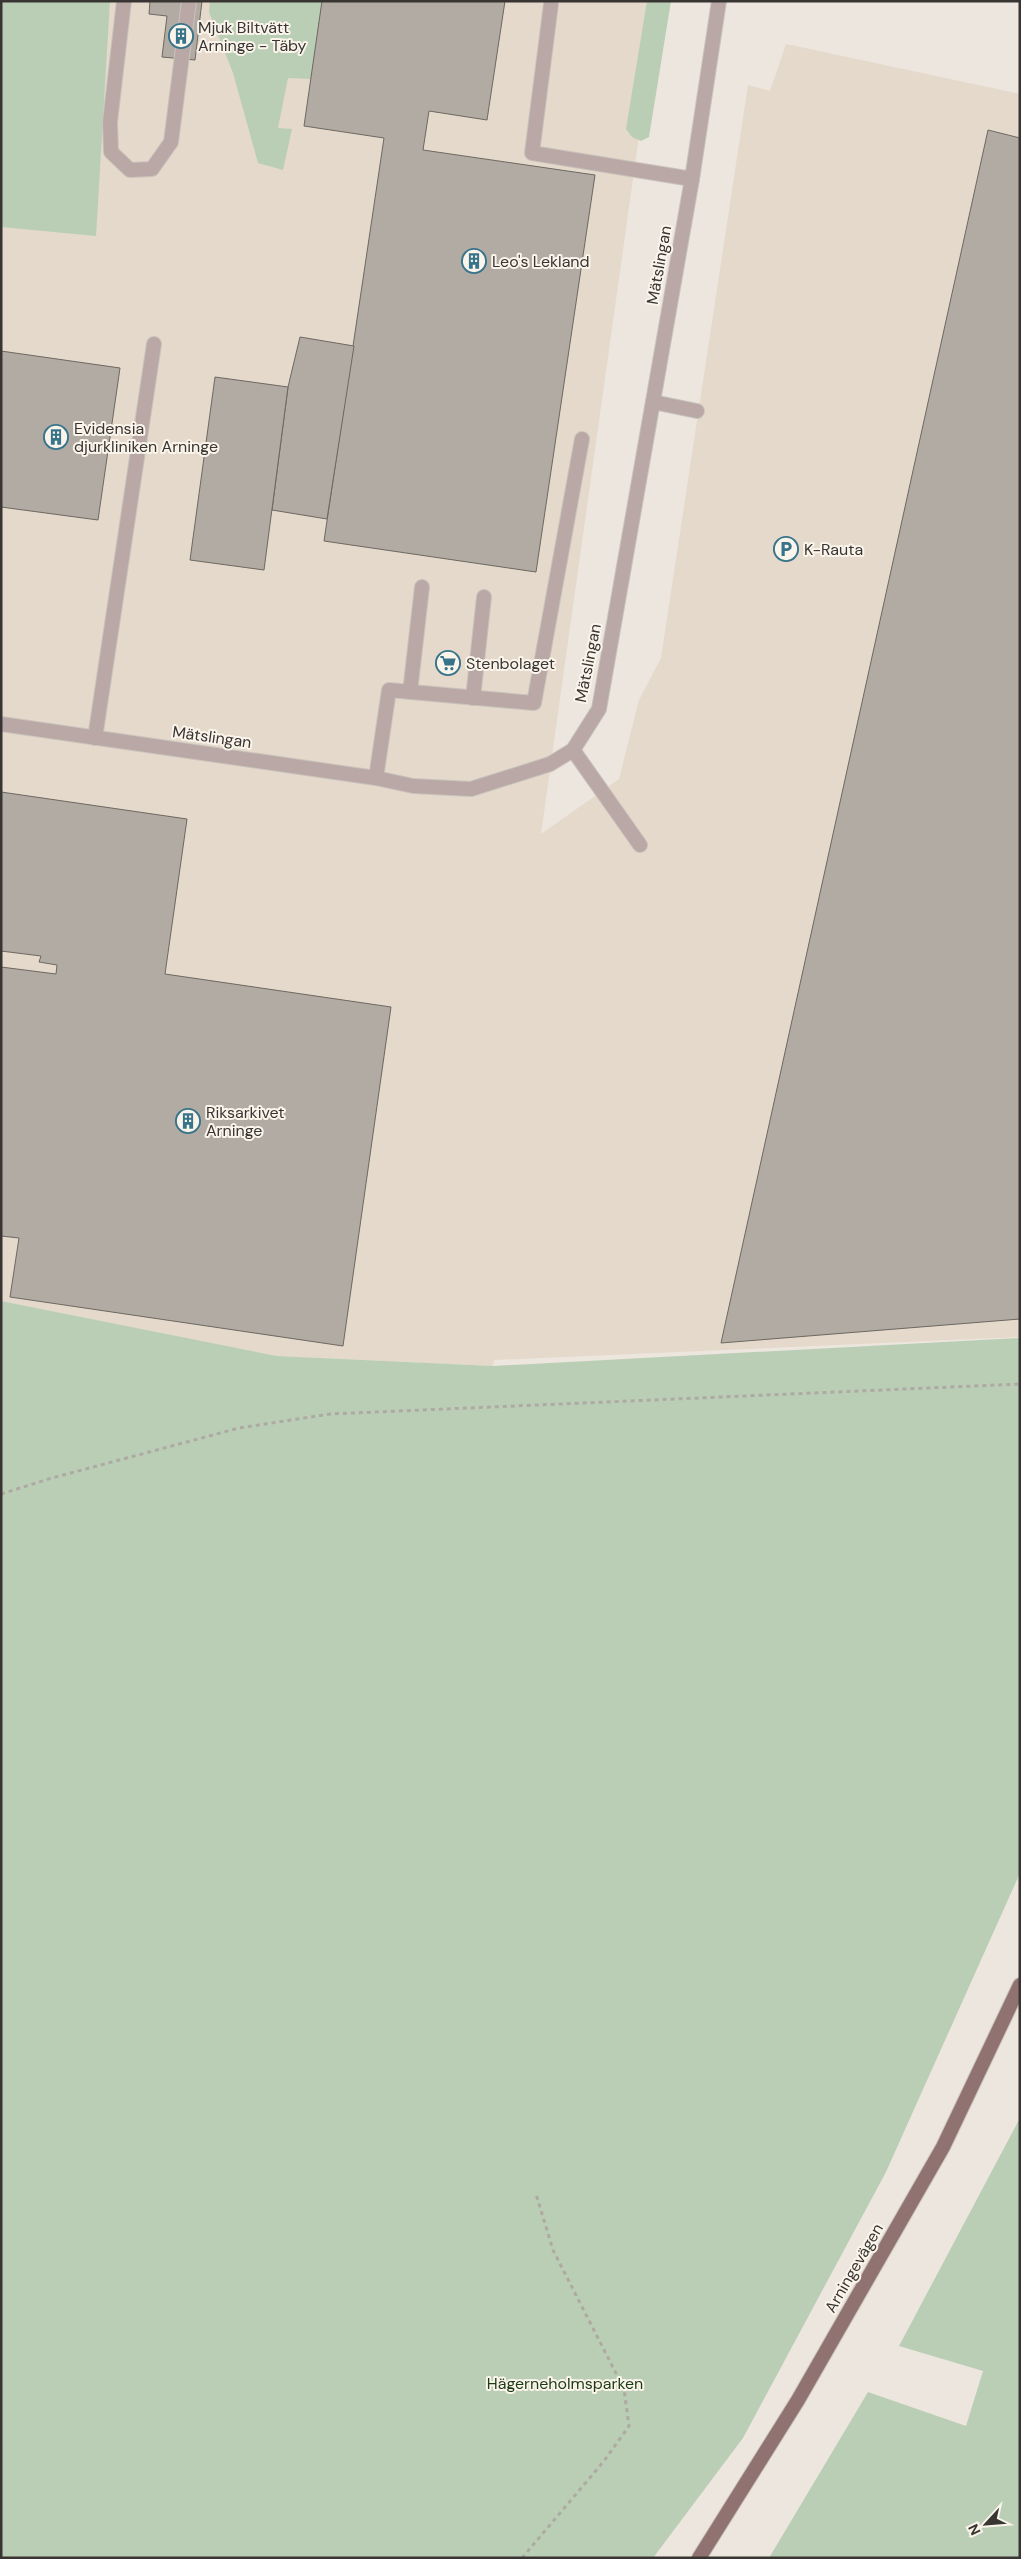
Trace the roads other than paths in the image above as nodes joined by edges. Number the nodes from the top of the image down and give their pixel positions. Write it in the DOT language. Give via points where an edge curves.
graph roads {
  1 [pos="124,1"];
  2 [pos="189,1"];
  3 [pos="719,1"];
  4 [pos="551,4"];
  5 [pos="692,179"];
  6 [pos="154,344"];
  7 [pos="653,402"];
  8 [pos="698,411"];
  9 [pos="582,439"];
  10 [pos="422,587"];
  11 [pos="484,597"];
  12 [pos="410,692"];
  13 [pos="473,698"];
  14 [pos="1,724"];
  15 [pos="95,738"];
  16 [pos="573,750"];
  17 [pos="376,778"];
  18 [pos="640,845"];
  19 [pos="1020,1985"];
  20 [pos="699,2558"];
  1 -- 2 [label="street" via="110,122 111,152 130,170 152,169 171,142"];
  3 -- 5 [label="street, Mätslingan"];
  4 -- 5 [label="street" via="532,153"];
  5 -- 7 [label="street, Mätslingan"];
  6 -- 15 [label="street"];
  7 -- 8 [label="street"];
  7 -- 16 [label="street, Mätslingan" via="599,709"];
  9 -- 13 [label="street" via="534,703"];
  10 -- 12 [label="street"];
  11 -- 13 [label="street"];
  12 -- 13 [label="street"];
  12 -- 17 [label="street" via="389,690"];
  14 -- 15 [label="street, Mätslingan"];
  15 -- 17 [label="street, Mätslingan"];
  16 -- 17 [label="street, Mätslingan" via="550,764 470,789 414,786"];
  16 -- 18 [label="street"];
  19 -- 20 [label="main road, Arningevägen" via="943,2147 798,2400"];
}
